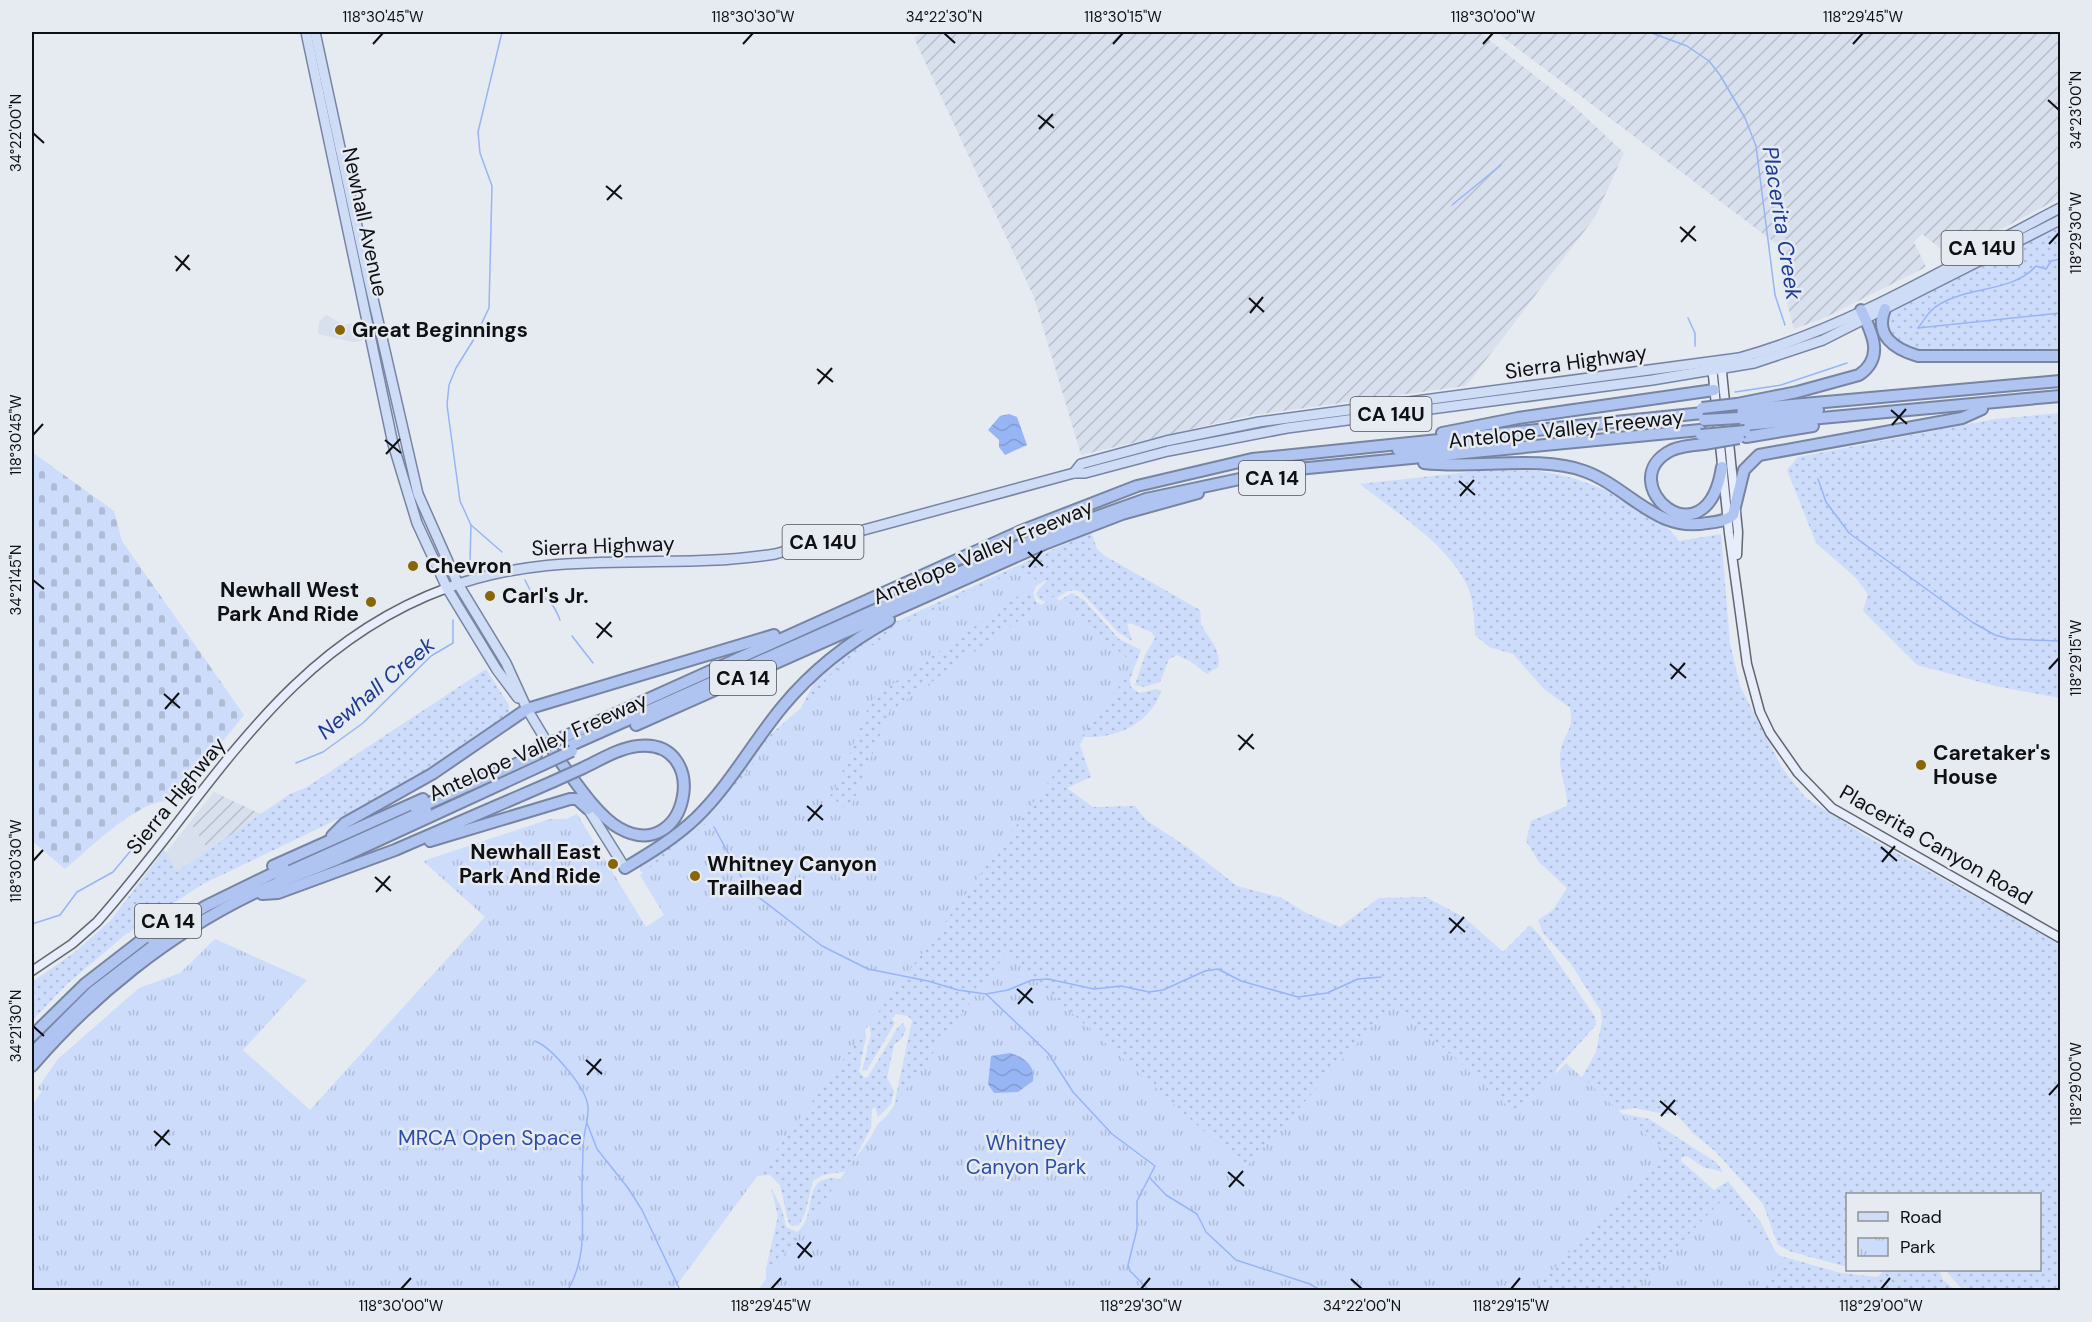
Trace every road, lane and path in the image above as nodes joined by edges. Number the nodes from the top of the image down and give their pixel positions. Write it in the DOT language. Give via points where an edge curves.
graph roads {
  1 [pos="306,32"];
  2 [pos="315,32"];
  3 [pos="2061,208"];
  4 [pos="2036,220"];
  5 [pos="2061,220"];
  6 [pos="2040,230"];
  7 [pos="352,244"];
  8 [pos="368,277"];
  9 [pos="1885,309"];
  10 [pos="371,312"];
  11 [pos="1863,315"];
  12 [pos="2061,356"];
  13 [pos="1716,366"];
  14 [pos="2061,381"];
  15 [pos="2061,387"];
  16 [pos="1714,390"];
  17 [pos="2061,396"];
  18 [pos="2061,402"];
  19 [pos="1982,409"];
  20 [pos="1741,421"];
  21 [pos="1702,425"];
  22 [pos="1426,440"];
  23 [pos="1424,463"];
  24 [pos="1722,467"];
  25 [pos="1074,473"];
  26 [pos="1130,500"];
  27 [pos="1732,515"];
  28 [pos="1078,518"];
  29 [pos="458,584"];
  30 [pos="447,588"];
  31 [pos="912,603"];
  32 [pos="818,622"];
  33 [pos="527,709"];
  34 [pos="568,744"];
  35 [pos="554,753"];
  36 [pos="537,758"];
  37 [pos="588,809"];
  38 [pos="328,841"];
  39 [pos="395,850"];
  40 [pos="625,868"];
  41 [pos="253,894"];
  42 [pos="2061,938"];
  43 [pos="32,970"];
  44 [pos="32,1036"];
  45 [pos="32,1046"];
  46 [pos="32,1053"];
  47 [pos="32,1066"];
  1 -- 7 [label="main road, Newhall Avenue"];
  2 -- 8 [label="main road, Newhall Avenue"];
  3 -- 4 [label="main road, Sierra Highway / CA 14U"];
  4 -- 6 [label="main road"];
  4 -- 11 [label="main road, Sierra Highway / CA 14U"];
  5 -- 6 [label="main road, Sierra Highway / CA 14U"];
  6 -- 9 [label="main road, Sierra Highway / CA 14U"];
  7 -- 8 [label="main road"];
  7 -- 10 [label="main road, Newhall Avenue"];
  8 -- 10 [label="main road, Newhall Avenue"];
  9 -- 11 [label="main road, Sierra Highway / CA 14U"];
  9 -- 12 [label="highway" via="1882,332 1918,356"];
  10 -- 29 [label="main road, Newhall Avenue" via="418,494"];
  10 -- 30 [label="main road, Newhall Avenue" via="393,444 417,523"];
  11 -- 13 [label="main road, Sierra Highway / CA 14U"];
  11 -- 20 [label="highway" via="1876,349 1871,364 1859,375 1797,392"];
  13 -- 16 [label="main road, Placerita Canyon Road"];
  13 -- 25 [label="main road, Sierra Highway / CA 14U" via="1287,428"];
  13 -- 25 [label="main road, Sierra Highway / CA 14U" via="1259,422 1082,464"];
  13 -- 27 [label="main road, Placerita Canyon Road"];
  14 -- 20 [label="highway, Antelope Valley Freeway / CA 14"];
  15 -- 20 [label="highway"];
  16 -- 22 [label="highway" via="1518,418 1442,432"];
  16 -- 24 [label="main road, Placerita Canyon Road"];
  17 -- 20 [label="highway"];
  18 -- 19 [label="highway, Antelope Valley Freeway / CA 14"];
  19 -- 20 [label="highway, Antelope Valley Freeway / CA 14" via="1836,422"];
  19 -- 27 [label="highway" via="1962,418 1759,455 1742,473"];
  20 -- 21 [label="highway, bridge"];
  20 -- 21 [label="highway, Antelope Valley Freeway / CA 14, bridge"];
  21 -- 22 [label="highway, Antelope Valley Freeway / CA 14" via="1689,415"];
  21 -- 23 [label="highway, Antelope Valley Freeway / CA 14"];
  21 -- 24 [label="highway" via="1659,460 1653,480 1654,495 1671,511 1696,512 1714,496"];
  21 -- 26 [label="highway" via="1277,471"];
  22 -- 26 [label="highway, Antelope Valley Freeway / CA 14" via="1252,459"];
  23 -- 26 [label="highway, Antelope Valley Freeway / CA 14" via="1260,479"];
  23 -- 27 [label="highway" via="1556,465 1598,477 1676,524 1692,526"];
  24 -- 27 [label="main road, Placerita Canyon Road"];
  25 -- 29 [label="main road, Sierra Highway / CA 14U" via="775,554 731,559 564,562 501,572"];
  26 -- 28 [label="highway, Antelope Valley Freeway / CA 14"];
  26 -- 28 [label="highway, Antelope Valley Freeway / CA 14"];
  27 -- 42 [label="main road, Placerita Canyon Road" via="1747,664 1760,712 1783,754 1807,785 1844,816"];
  28 -- 31 [label="highway, Antelope Valley Freeway / CA 14"];
  28 -- 32 [label="highway, Antelope Valley Freeway / CA 14"];
  28 -- 34 [label="highway"];
  29 -- 30 [label="main road, Sierra Highway"];
  29 -- 33 [label="main road, Newhall Avenue" via="506,663"];
  30 -- 33 [label="main road, Newhall Avenue" via="506,683"];
  30 -- 43 [label="main road, Sierra Highway" via="411,602 366,627 309,670 260,720 97,922"];
  31 -- 34 [label="highway, Antelope Valley Freeway / CA 14"];
  31 -- 40 [label="highway" via="852,643 805,682 698,816"];
  32 -- 33 [label="highway"];
  32 -- 34 [label="highway, Antelope Valley Freeway / CA 14"];
  33 -- 35 [label="main road, Newhall Avenue"];
  33 -- 38 [label="highway" via="423,779 345,823"];
  34 -- 36 [label="highway, Antelope Valley Freeway / CA 14, bridge"];
  34 -- 36 [label="highway, Antelope Valley Freeway / CA 14, bridge"];
  35 -- 37 [label="main road, Newhall Avenue"];
  35 -- 39 [label="highway, bridge" via="601,812 620,829 650,833 665,827 680,810 685,795 684,779 672,759 645,746 629,748 583,768 552,782"];
  36 -- 38 [label="highway, Antelope Valley Freeway / CA 14"];
  36 -- 41 [label="highway, Antelope Valley Freeway / CA 14" via="337,860"];
  36 -- 45 [label="highway" via="206,906 128,956 71,1004"];
  36 -- 46 [label="highway" via="209,910 115,974 59,1022"];
  37 -- 39 [label="highway" via="577,799 570,799"];
  37 -- 40 [label="main road, Newhall Avenue"];
  38 -- 44 [label="highway, Antelope Valley Freeway / CA 14" via="246,879 160,926 85,984"];
  39 -- 41 [label="highway" via="278,893"];
  41 -- 47 [label="highway, Antelope Valley Freeway / CA 14" via="162,948 81,1014"];
}
